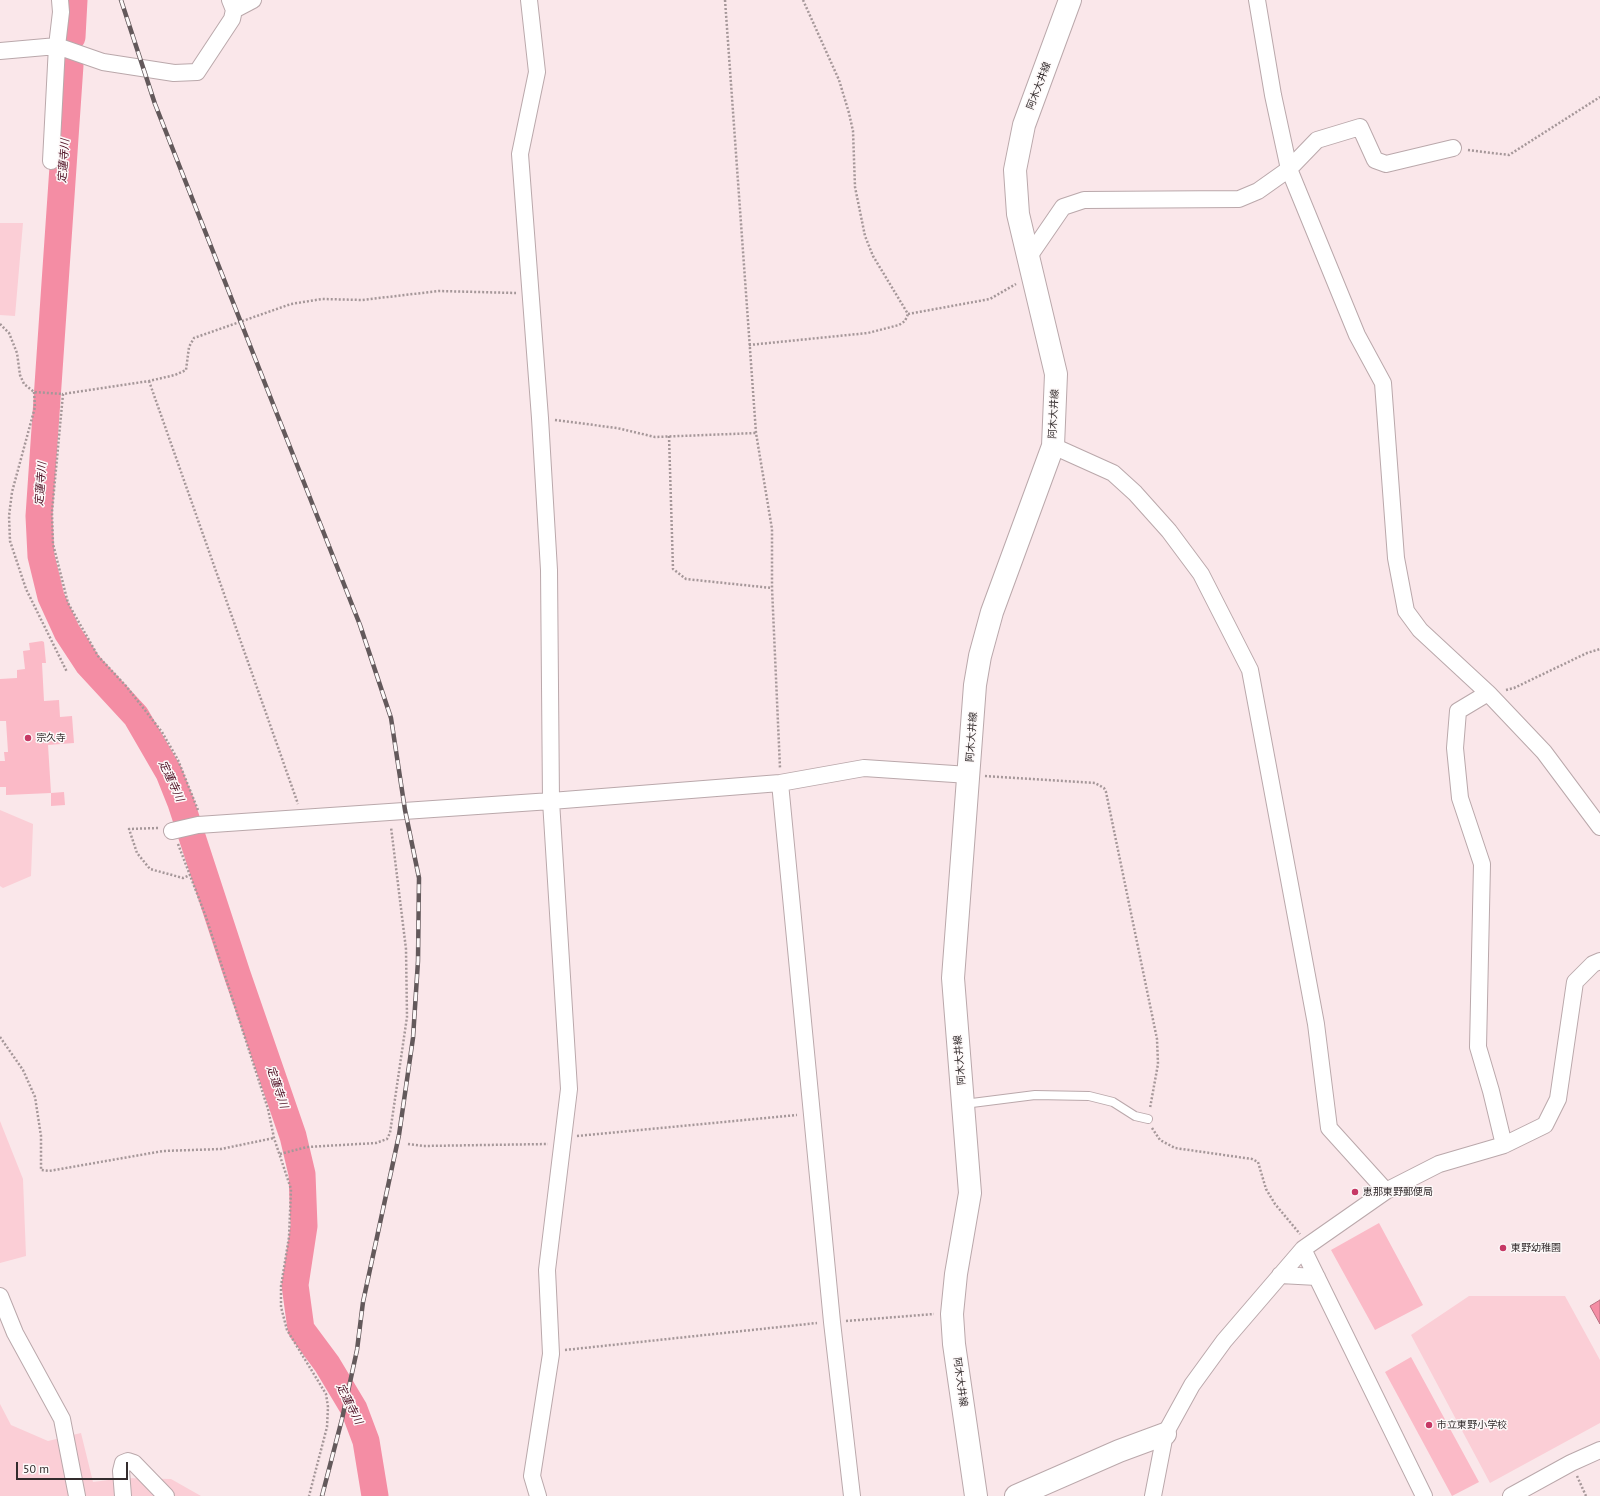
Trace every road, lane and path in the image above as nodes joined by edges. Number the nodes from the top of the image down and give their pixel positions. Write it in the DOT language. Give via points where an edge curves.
graph roads {
  1 [pos="60,0"];
  2 [pos="252,0"];
  3 [pos="529,0"];
  4 [pos="725,0"];
  5 [pos="803,0"];
  6 [pos="1070,0"];
  7 [pos="1257,0"];
  8 [pos="232,5"];
  9 [pos="57,46"];
  10 [pos="0,51"];
  11 [pos="1600,96"];
  12 [pos="1453,148"];
  13 [pos="51,161"];
  14 [pos="1289,169"];
  15 [pos="1030,266"];
  16 [pos="530,294"];
  17 [pos="908,314"];
  18 [pos="0,324"];
  19 [pos="749,345"];
  20 [pos="149,381"];
  21 [pos="34,392"];
  22 [pos="63,394"];
  23 [pos="540,420"];
  24 [pos="756,433"];
  25 [pos="669,436"];
  26 [pos="1053,446"];
  27 [pos="772,588"];
  28 [pos="1600,649"];
  29 [pos="67,672"];
  30 [pos="1488,693"];
  31 [pos="969,775"];
  32 [pos="780,783"];
  33 [pos="551,801"];
  34 [pos="389,811"];
  35 [pos="303,817"];
  36 [pos="201,825"];
  37 [pos="1600,827"];
  38 [pos="172,831"];
  39 [pos="190,875"];
  40 [pos="1600,961"];
  41 [pos="0,1037"];
  42 [pos="964,1104"];
  43 [pos="812,1114"];
  44 [pos="1148,1119"];
  45 [pos="274,1138"];
  46 [pos="563,1141"];
  47 [pos="408,1144"];
  48 [pos="1504,1145"];
  49 [pos="280,1154"];
  50 [pos="1386,1191"];
  51 [pos="1306,1247"];
  52 [pos="1280,1276"];
  53 [pos="1316,1277"];
  54 [pos="0,1296"];
  55 [pos="952,1314"];
  56 [pos="832,1322"];
  57 [pos="551,1351"];
  58 [pos="1165,1434"];
  59 [pos="1600,1450"];
  60 [pos="1572,1463"];
  61 [pos="76,1496"];
  62 [pos="123,1496"];
  63 [pos="166,1496"];
  64 [pos="309,1496"];
  65 [pos="538,1496"];
  66 [pos="852,1496"];
  67 [pos="976,1496"];
  68 [pos="1016,1496"];
  69 [pos="1153,1496"];
  70 [pos="1424,1496"];
  71 [pos="1511,1496"];
  72 [pos="1586,1496"];
  1 -- 9 [label="street"];
  2 -- 8 [label="street"];
  3 -- 16 [label="street" via="537,72 520,154"];
  4 -- 19 [label="path"];
  5 -- 17 [label="path" via="839,80 849,113 853,131 855,187 865,236 873,256"];
  6 -- 15 [label="main road, 阿木大井線" via="1024,125 1015,170 1018,214"];
  7 -- 14 [label="street" via="1267,65"];
  8 -- 9 [label="street" via="232,19 197,72 174,73 103,62"];
  9 -- 10 [label="street"];
  9 -- 13 [label="street"];
  11 -- 12 [label="path" via="1509,154"];
  12 -- 14 [label="street" via="1386,164 1375,160 1360,127 1317,140"];
  14 -- 15 [label="street" via="1258,191 1239,199 1084,200 1063,207"];
  14 -- 30 [label="street" via="1356,335 1383,383 1396,558 1406,611 1420,630"];
  15 -- 17 [label="path" via="990,299"];
  15 -- 26 [label="main road, 阿木大井線" via="1056,374"];
  16 -- 20 [label="path" via="440,291 362,300 322,299 291,304 194,338 189,347 186,370"];
  16 -- 23 [label="street"];
  17 -- 19 [label="path" via="905,321 899,325 868,333"];
  18 -- 21 [label="path" via="9,333 17,353 24,384"];
  19 -- 24 [label="path"];
  20 -- 22 [label="path"];
  20 -- 35 [label="path"];
  21 -- 22 [label="path"];
  21 -- 29 [label="path" via="35,408 12,492 10,540 26,589"];
  22 -- 36 [label="path" via="52,520 53,544 68,603 98,656 126,686 162,732 178,760"];
  23 -- 25 [label="path" via="562,420 655,436"];
  23 -- 33 [label="street" via="549,570"];
  24 -- 25 [label="path"];
  24 -- 27 [label="path" via="772,528"];
  25 -- 27 [label="path" via="672,568 686,579"];
  26 -- 31 [label="main road, 阿木大井線" via="986,630 975,685"];
  26 -- 50 [label="street" via="1113,474 1169,531 1201,574 1250,670 1316,1024 1329,1128"];
  27 -- 32 [label="path"];
  28 -- 30 [label="path" via="1514,688"];
  30 -- 37 [label="street" via="1544,752"];
  30 -- 48 [label="street" via="1458,710 1455,748 1460,798 1482,864 1478,1047"];
  31 -- 32 [label="street" via="864,768"];
  31 -- 42 [label="main road, 阿木大井線" via="953,978"];
  31 -- 44 [label="path" via="1095,784 1104,788 1157,1039 1158,1064"];
  32 -- 33 [label="street"];
  32 -- 43 [label="street"];
  33 -- 34 [label="street"];
  33 -- 46 [label="street" via="569,1089"];
  34 -- 35 [label="street"];
  34 -- 49 [label="path" via="406,949 407,1018 390,1134 387,1140 376,1144 306,1147"];
  35 -- 36 [label="street"];
  36 -- 38 [label="street"];
  38 -- 39 [label="path"];
  38 -- 39 [label="path" via="162,828 129,829 137,853 150,869 183,878"];
  39 -- 45 [label="path" via="268,1109"];
  40 -- 48 [label="street" via="1593,964 1575,982 1558,1099 1545,1125"];
  41 -- 45 [label="path" via="23,1070 35,1097 41,1136 41,1170 49,1171 163,1151 221,1150"];
  42 -- 44 [label="lane" via="1035,1095 1089,1096 1113,1102 1135,1116"];
  42 -- 55 [label="main road, 阿木大井線" via="970,1193"];
  43 -- 46 [label="path"];
  43 -- 56 [label="street"];
  44 -- 51 [label="path" via="1160,1140 1175,1148 1252,1158 1258,1162 1266,1189"];
  45 -- 49 [label="path"];
  46 -- 47 [label="path" via="423,1146"];
  46 -- 57 [label="street" via="547,1270"];
  48 -- 50 [label="street" via="1439,1164"];
  49 -- 64 [label="path" via="291,1189 281,1307 287,1330 326,1394 328,1407 327,1427"];
  50 -- 51 [label="street"];
  51 -- 52 [label="street"];
  51 -- 53 [label="street"];
  52 -- 53 [label="street"];
  52 -- 58 [label="street" via="1224,1341 1192,1385"];
  53 -- 70 [label="street"];
  54 -- 61 [label="street" via="15,1333 62,1419"];
  55 -- 56 [label="path"];
  55 -- 67 [label="main road, 阿木大井線"];
  56 -- 57 [label="path"];
  56 -- 66 [label="street"];
  57 -- 65 [label="street" via="532,1470"];
  58 -- 68 [label="main road"];
  58 -- 69 [label="street"];
  59 -- 60 [label="street"];
  60 -- 71 [label="street"];
  60 -- 72 [label="path"];
  62 -- 63 [label="street" via="122,1463 128,1461 134,1463"];
}
